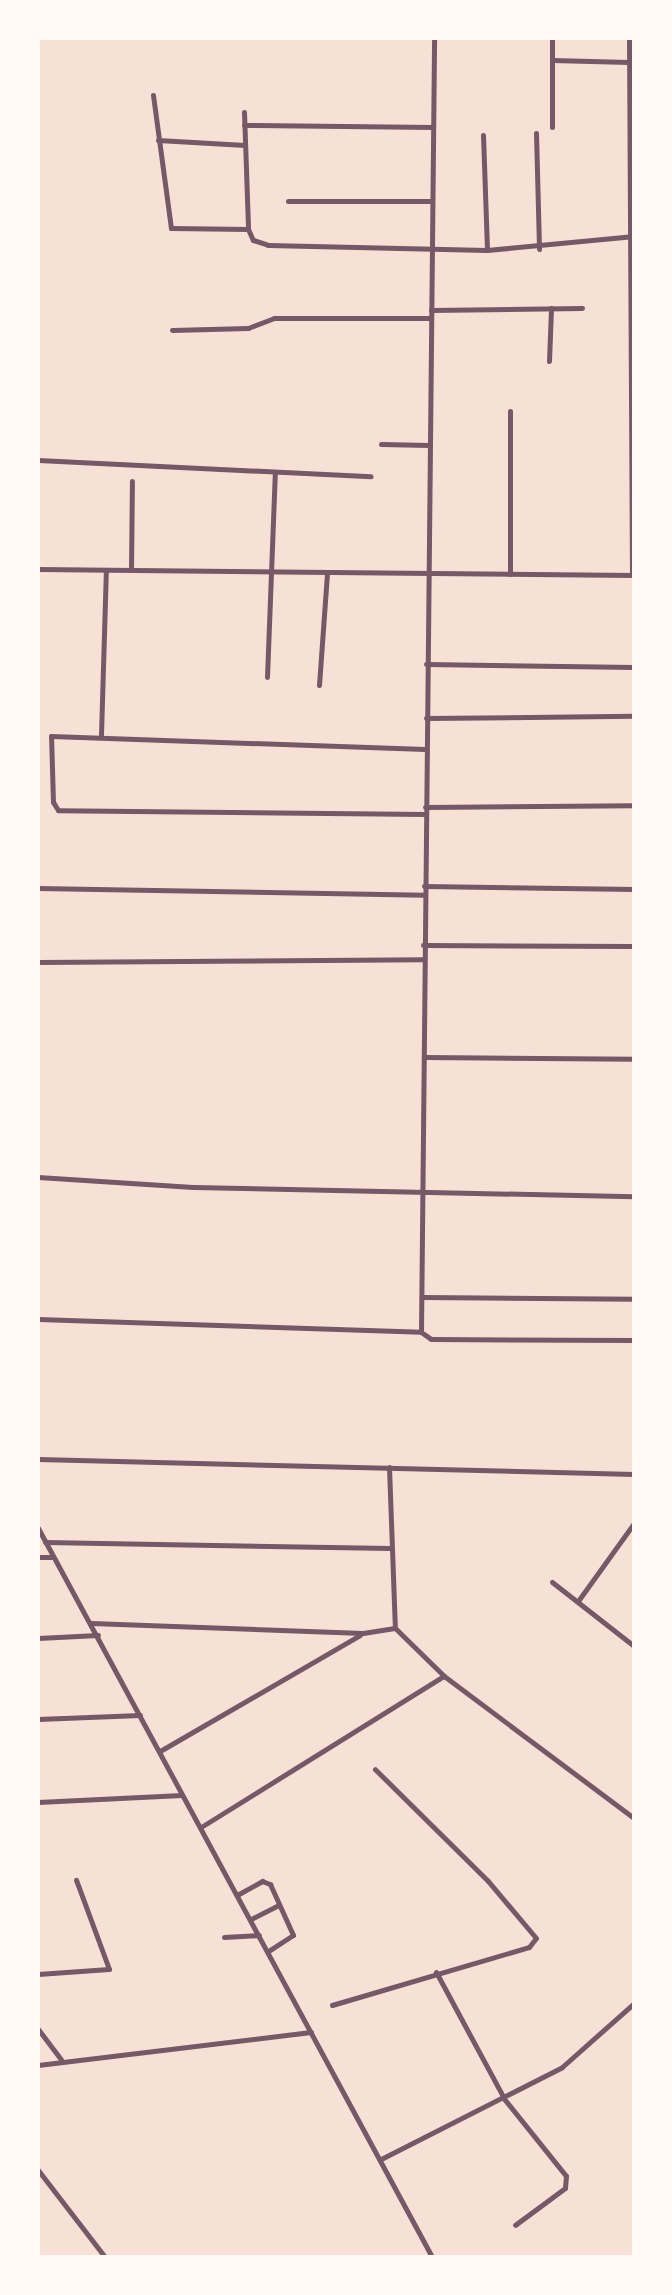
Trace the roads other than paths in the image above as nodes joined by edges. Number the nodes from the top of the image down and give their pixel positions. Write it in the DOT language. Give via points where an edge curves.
graph roads {
  1 [pos="434,38"];
  2 [pos="552,38"];
  3 [pos="629,38"];
  4 [pos="552,60"];
  5 [pos="629,62"];
  6 [pos="153,95"];
  7 [pos="244,112"];
  8 [pos="244,125"];
  9 [pos="433,127"];
  10 [pos="552,127"];
  11 [pos="536,133"];
  12 [pos="483,135"];
  13 [pos="158,140"];
  14 [pos="245,145"];
  15 [pos="288,201"];
  16 [pos="432,201"];
  17 [pos="248,229"];
  18 [pos="632,236"];
  19 [pos="431,249"];
  20 [pos="539,249"];
  21 [pos="487,250"];
  22 [pos="551,308"];
  23 [pos="582,308"];
  24 [pos="431,310"];
  25 [pos="431,318"];
  26 [pos="172,330"];
  27 [pos="549,361"];
  28 [pos="510,411"];
  29 [pos="381,444"];
  30 [pos="429,445"];
  31 [pos="38,460"];
  32 [pos="275,472"];
  33 [pos="371,476"];
  34 [pos="132,481"];
  35 [pos="38,569"];
  36 [pos="106,570"];
  37 [pos="131,570"];
  38 [pos="272,572"];
  39 [pos="327,573"];
  40 [pos="427,574"];
  41 [pos="510,574"];
  42 [pos="633,575"];
  43 [pos="426,664"];
  44 [pos="634,667"];
  45 [pos="267,677"];
  46 [pos="319,685"];
  47 [pos="634,716"];
  48 [pos="426,718"];
  49 [pos="101,735"];
  50 [pos="425,749"];
  51 [pos="634,805"];
  52 [pos="425,811"];
  53 [pos="424,886"];
  54 [pos="38,888"];
  55 [pos="634,889"];
  56 [pos="424,895"];
  57 [pos="423,945"];
  58 [pos="634,946"];
  59 [pos="423,959"];
  60 [pos="38,962"];
  61 [pos="424,1057"];
  62 [pos="634,1059"];
  63 [pos="38,1177"];
  64 [pos="423,1191"];
  65 [pos="634,1196"];
  66 [pos="422,1297"];
  67 [pos="634,1299"];
  68 [pos="38,1319"];
  69 [pos="421,1332"];
  70 [pos="634,1340"];
  71 [pos="38,1459"];
  72 [pos="389,1467"];
  73 [pos="634,1474"];
  74 [pos="634,1523"];
  75 [pos="38,1528"];
  76 [pos="628,1534"];
  77 [pos="634,1539"];
  78 [pos="45,1542"];
  79 [pos="390,1548"];
  80 [pos="38,1557"];
  81 [pos="53,1557"];
  82 [pos="552,1582"];
  83 [pos="578,1601"];
  84 [pos="91,1623"];
  85 [pos="395,1628"];
  86 [pos="363,1633"];
  87 [pos="99,1635"];
  88 [pos="38,1638"];
  89 [pos="634,1646"];
  90 [pos="444,1676"];
  91 [pos="140,1715"];
  92 [pos="38,1719"];
  93 [pos="160,1751"];
  94 [pos="375,1769"];
  95 [pos="182,1795"];
  96 [pos="38,1802"];
  97 [pos="634,1818"];
  98 [pos="201,1827"];
  99 [pos="76,1880"];
  100 [pos="237,1895"];
  101 [pos="279,1905"];
  102 [pos="251,1919"];
  103 [pos="259,1935"];
  104 [pos="224,1937"];
  105 [pos="268,1951"];
  106 [pos="436,1972"];
  107 [pos="38,1974"];
  108 [pos="332,2005"];
  109 [pos="633,2005"];
  110 [pos="38,2029"];
  111 [pos="311,2032"];
  112 [pos="61,2059"];
  113 [pos="38,2065"];
  114 [pos="505,2100"];
  115 [pos="381,2159"];
  116 [pos="38,2170"];
  117 [pos="515,2225"];
  118 [pos="105,2257"];
  119 [pos="432,2257"];
  1 -- 9 [label="street"];
  2 -- 4 [label="street"];
  3 -- 5 [label="street"];
  4 -- 5 [label="street"];
  4 -- 10 [label="street"];
  5 -- 18 [label="street"];
  6 -- 13 [label="street"];
  7 -- 8 [label="street"];
  8 -- 9 [label="street"];
  8 -- 14 [label="street"];
  9 -- 16 [label="street"];
  11 -- 20 [label="street"];
  12 -- 21 [label="street"];
  13 -- 14 [label="street"];
  13 -- 17 [label="street" via="171,228"];
  14 -- 17 [label="street"];
  15 -- 16 [label="street"];
  16 -- 19 [label="street"];
  17 -- 19 [label="street" via="253,240 268,245"];
  18 -- 20 [label="street"];
  18 -- 42 [label="street"];
  19 -- 21 [label="street"];
  19 -- 24 [label="street"];
  20 -- 21 [label="street"];
  22 -- 23 [label="street"];
  22 -- 24 [label="street"];
  22 -- 27 [label="street"];
  24 -- 25 [label="street"];
  25 -- 26 [label="street" via="274,318 248,328"];
  25 -- 30 [label="street"];
  28 -- 41 [label="street"];
  29 -- 30 [label="street"];
  30 -- 40 [label="street"];
  31 -- 32 [label="street"];
  32 -- 33 [label="street"];
  32 -- 38 [label="street"];
  34 -- 37 [label="street"];
  35 -- 36 [label="street"];
  36 -- 37 [label="street"];
  36 -- 49 [label="street"];
  37 -- 38 [label="street"];
  38 -- 39 [label="street"];
  38 -- 45 [label="street"];
  39 -- 40 [label="street"];
  39 -- 46 [label="street"];
  40 -- 41 [label="street"];
  40 -- 43 [label="street"];
  41 -- 42 [label="street"];
  43 -- 44 [label="street"];
  43 -- 48 [label="street"];
  47 -- 48 [label="street"];
  48 -- 50 [label="street"];
  49 -- 50 [label="street"];
  49 -- 52 [label="street" via="51,736 56,809"];
  50 -- 52 [label="street"];
  51 -- 52 [label="street"];
  52 -- 53 [label="street"];
  53 -- 55 [label="street"];
  53 -- 56 [label="street"];
  54 -- 56 [label="street"];
  56 -- 57 [label="street"];
  57 -- 58 [label="street"];
  57 -- 59 [label="street"];
  59 -- 60 [label="street"];
  59 -- 61 [label="street"];
  61 -- 62 [label="street"];
  61 -- 64 [label="street"];
  63 -- 64 [label="street" via="193,1187"];
  64 -- 65 [label="street"];
  64 -- 66 [label="street"];
  66 -- 67 [label="street"];
  66 -- 69 [label="street"];
  68 -- 69 [label="street"];
  69 -- 70 [label="street" via="431,1339"];
  71 -- 72 [label="street"];
  72 -- 73 [label="street"];
  72 -- 79 [label="street"];
  74 -- 76 [label="street"];
  75 -- 78 [label="street"];
  76 -- 77 [label="street"];
  76 -- 83 [label="street"];
  78 -- 79 [label="street"];
  78 -- 81 [label="street"];
  79 -- 85 [label="street"];
  80 -- 81 [label="street"];
  81 -- 84 [label="street"];
  82 -- 83 [label="street"];
  83 -- 89 [label="street"];
  84 -- 86 [label="street"];
  84 -- 87 [label="street"];
  85 -- 86 [label="street"];
  85 -- 90 [label="street"];
  86 -- 93 [label="street"];
  87 -- 88 [label="street"];
  87 -- 91 [label="street"];
  90 -- 97 [label="street"];
  90 -- 98 [label="street"];
  91 -- 92 [label="street"];
  91 -- 93 [label="street"];
  93 -- 95 [label="street"];
  94 -- 106 [label="street" via="488,1881 536,1938 529,1947"];
  95 -- 96 [label="street"];
  95 -- 98 [label="street"];
  98 -- 100 [label="street"];
  99 -- 107 [label="street" via="109,1969"];
  100 -- 101 [label="street" via="266,1881"];
  100 -- 102 [label="street"];
  101 -- 102 [label="street"];
  101 -- 105 [label="street" via="293,1935"];
  102 -- 103 [label="street"];
  103 -- 104 [label="street"];
  103 -- 105 [label="street"];
  105 -- 111 [label="street"];
  106 -- 108 [label="street"];
  106 -- 114 [label="street"];
  109 -- 114 [label="street" via="562,2067"];
  110 -- 112 [label="street"];
  111 -- 112 [label="street" via="170,2052"];
  111 -- 115 [label="street"];
  112 -- 113 [label="street"];
  114 -- 115 [label="street"];
  114 -- 117 [label="street" via="569,2183"];
  115 -- 119 [label="street"];
  116 -- 118 [label="street"];
}
